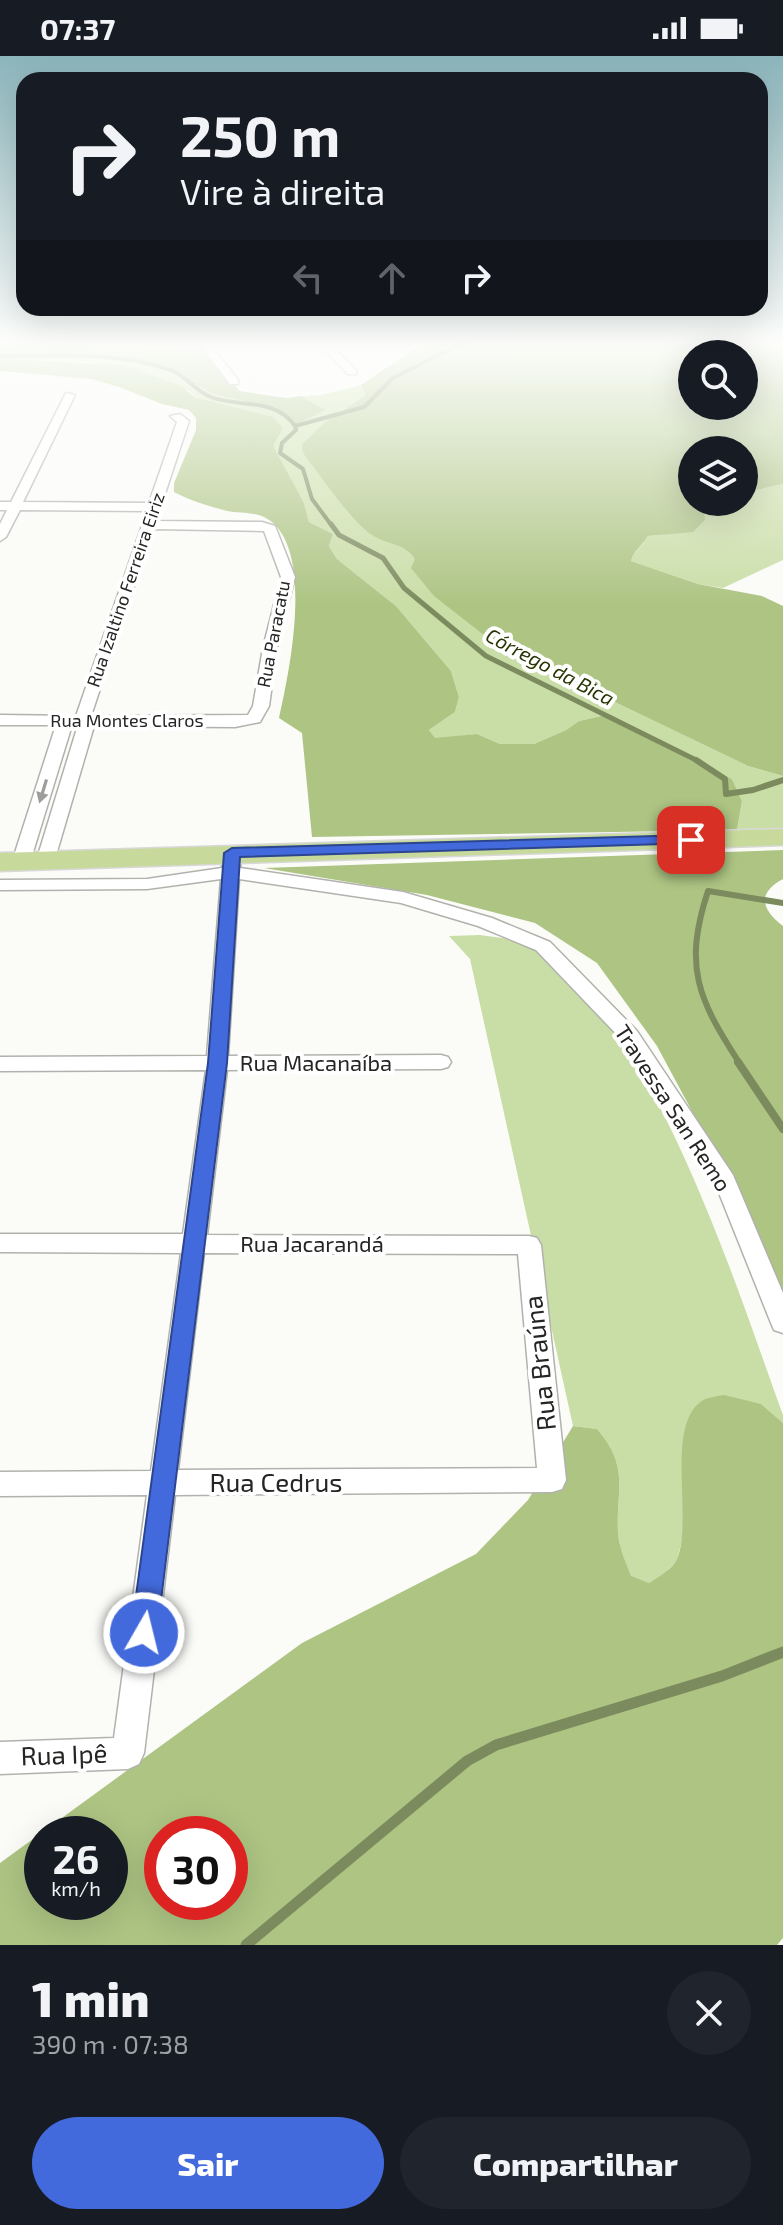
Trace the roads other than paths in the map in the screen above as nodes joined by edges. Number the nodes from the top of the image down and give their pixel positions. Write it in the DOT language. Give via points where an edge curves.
graph roads {
  1 [pos="53,429"];
  2 [pos="180,429"];
  3 [pos="0,506"];
  4 [pos="16,506"];
  5 [pos="154,507"];
  6 [pos="148,525"];
  7 [pos="0,537"];
  8 [pos="254,719"];
  9 [pos="0,720"];
  10 [pos="78,721"];
  11 [pos="783,837"];
  12 [pos="22,862"];
  13 [pos="232,862"];
  14 [pos="0,885"];
  15 [pos="441,1062"];
  16 [pos="217,1063"];
  17 [pos="0,1064"];
  18 [pos="0,1243"];
  19 [pos="195,1243"];
  20 [pos="529,1245"];
  21 [pos="783,1323"];
  22 [pos="552,1480"];
  23 [pos="0,1484"];
  24 [pos="165,1484"];
  25 [pos="0,1758"];
  1 -- 4 [label="street"];
  2 -- 5 [label="street, Rua Izaltino Ferreira Eiriz"];
  3 -- 4 [label="street"];
  4 -- 5 [label="street"];
  4 -- 7 [label="street"];
  5 -- 6 [label="street, Rua Izaltino Ferreira Eiriz"];
  6 -- 8 [label="street, Rua Paracatu" via="270,529 288,577"];
  6 -- 10 [label="street, Rua Izaltino Ferreira Eiriz"];
  8 -- 10 [label="street, Rua Montes Claros"];
  9 -- 10 [label="street, Rua Montes Claros"];
  10 -- 12 [label="street"];
  10 -- 12 [label="street, one-way"];
  11 -- 13 [label="main road"];
  12 -- 13 [label="main road"];
  13 -- 14 [label="street, Travessa San Remo" via="147,884"];
  13 -- 16 [label="street"];
  13 -- 21 [label="street, Travessa San Remo" via="403,898 543,946 630,1036 725,1181"];
  15 -- 16 [label="street, Rua Macanaíba"];
  16 -- 17 [label="street, Rua Macanaíba"];
  16 -- 19 [label="street"];
  18 -- 19 [label="street, Rua Jacarandá"];
  19 -- 20 [label="street, Rua Jacarandá"];
  19 -- 24 [label="street"];
  20 -- 22 [label="street, Rua Braúna"];
  22 -- 24 [label="street, Rua Cedrus"];
  23 -- 24 [label="street, Rua Cedrus"];
  24 -- 25 [label="street, Rua Ipê" via="128,1753"];
}
